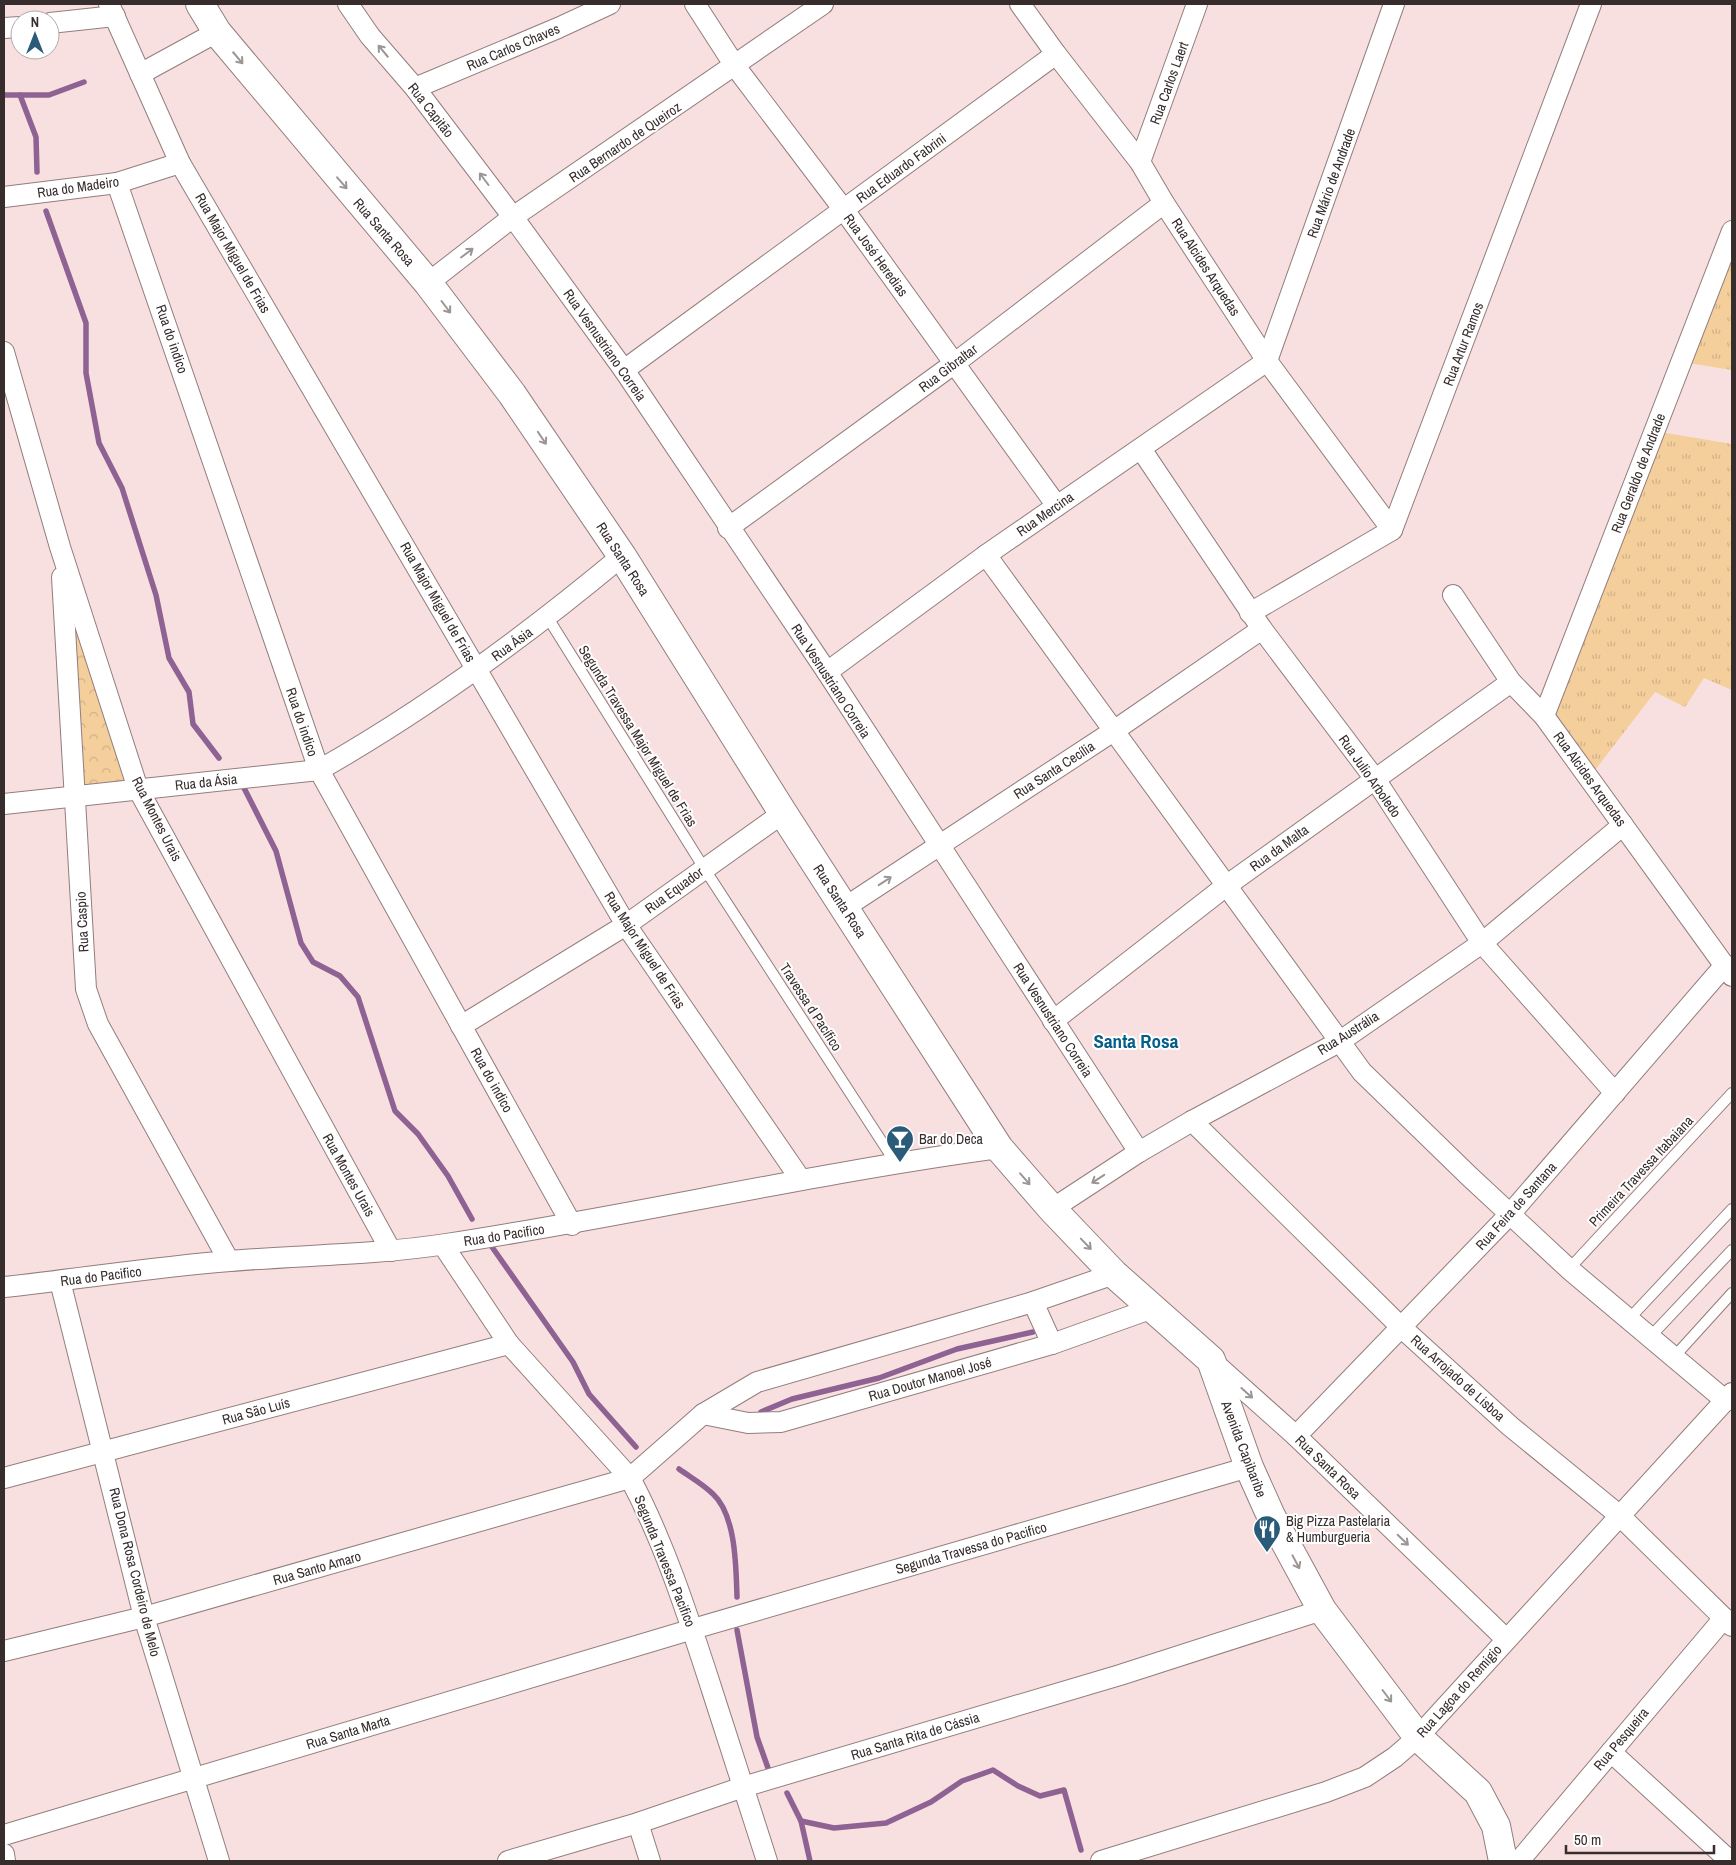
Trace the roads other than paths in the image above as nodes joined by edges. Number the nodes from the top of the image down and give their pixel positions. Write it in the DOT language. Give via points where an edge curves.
graph roads {
  1 [pos="200,4"];
  2 [pos="348,4"];
  3 [pos="610,4"];
  4 [pos="695,4"];
  5 [pos="823,4"];
  6 [pos="1020,4"];
  7 [pos="1197,4"];
  8 [pos="1394,4"];
  9 [pos="1591,4"];
  10 [pos="112,10"];
  11 [pos="60,21"];
  12 [pos="217,32"];
  13 [pos="1056,54"];
  14 [pos="736,66"];
  15 [pos="140,74"];
  16 [pos="415,88"];
  17 [pos="1140,162"];
  18 [pos="180,163"];
  19 [pos="117,183"];
  20 [pos="4,197"];
  21 [pos="1164,203"];
  22 [pos="844,210"];
  23 [pos="513,217"];
  24 [pos="1732,231"];
  25 [pos="428,283"];
  26 [pos="4,352"];
  27 [pos="1267,362"];
  28 [pos="955,363"];
  29 [pos="624,370"];
  30 [pos="1141,449"];
  31 [pos="1057,506"];
  32 [pos="728,528"];
  33 [pos="1392,530"];
  34 [pos="60,547"];
  35 [pos="986,555"];
  36 [pos="622,556"];
  37 [pos="1453,595"];
  38 [pos="548,618"];
  39 [pos="1256,621"];
  40 [pos="477,670"];
  41 [pos="827,672"];
  42 [pos="1511,682"];
  43 [pos="1544,716"];
  44 [pos="1115,730"];
  45 [pos="319,770"];
  46 [pos="1375,779"];
  47 [pos="138,789"];
  48 [pos="75,797"];
  49 [pos="4,804"];
  50 [pos="782,813"];
  51 [pos="1623,825"];
  52 [pos="938,846"];
  53 [pos="704,868"];
  54 [pos="1226,886"];
  55 [pos="844,908"];
  56 [pos="626,925"];
  57 [pos="1482,943"];
  58 [pos="1729,970"];
  59 [pos="1053,1022"];
  60 [pos="462,1026"];
  61 [pos="1339,1042"];
  62 [pos="1615,1092"];
  63 [pos="1732,1093"];
  64 [pos="1192,1120"];
  65 [pos="999,1148"];
  66 [pos="1139,1152"];
  67 [pos="895,1162"];
  68 [pos="801,1180"];
  69 [pos="1052,1209"];
  70 [pos="1732,1209"];
  71 [pos="1511,1214"];
  72 [pos="572,1224"];
  73 [pos="443,1245"];
  74 [pos="1732,1250"];
  75 [pos="391,1251"];
  76 [pos="229,1261"];
  77 [pos="1570,1268"];
  78 [pos="1114,1274"];
  79 [pos="60,1281"];
  80 [pos="4,1286"];
  81 [pos="1732,1293"];
  82 [pos="1033,1302"];
  83 [pos="1153,1308"];
  84 [pos="1629,1319"];
  85 [pos="1402,1328"];
  86 [pos="1650,1337"];
  87 [pos="509,1344"];
  88 [pos="1052,1344"];
  89 [pos="1674,1356"];
  90 [pos="1211,1360"];
  91 [pos="1729,1397"];
  92 [pos="703,1414"];
  93 [pos="1296,1436"];
  94 [pos="104,1451"];
  95 [pos="1249,1467"];
  96 [pos="4,1478"];
  97 [pos="630,1478"];
  98 [pos="1619,1515"];
  99 [pos="1322,1610"];
  100 [pos="144,1617"];
  101 [pos="1728,1622"];
  102 [pos="693,1629"];
  103 [pos="1506,1640"];
  104 [pos="4,1651"];
  105 [pos="1418,1737"];
  106 [pos="1611,1752"];
  107 [pos="193,1779"];
  108 [pos="743,1787"];
  109 [pos="638,1823"];
  110 [pos="4,1835"];
  111 [pos="4,1854"];
  112 [pos="5,1861"];
  113 [pos="219,1861"];
  114 [pos="508,1861"];
  115 [pos="650,1861"];
  116 [pos="767,1861"];
  117 [pos="1102,1861"];
  118 [pos="1503,1861"];
  119 [pos="1519,1861"];
  120 [pos="1730,1861"];
  1 -- 12 [label="street, Rua Santa Rosa"];
  16 -- 2 [label="street, Rua Capitão, one-way" via="370,36"];
  3 -- 16 [label="street, Rua Carlos Chaves"];
  4 -- 14 [label="street, Rua José Heredias"];
  5 -- 14 [label="street, Rua Bernardo de Queiroz"];
  6 -- 13 [label="street, Rua Alcides Arquedas"];
  7 -- 17 [label="street, Rua Carlos Laert"];
  8 -- 27 [label="street, Rua Mário de Andrade"];
  9 -- 33 [label="street, Rua Artur Ramos"];
  10 -- 11 [label="street"];
  10 -- 15 [label="street, Rua Major Miguel de Frias"];
  12 -- 15 [label="street"];
  12 -- 25 [label="street, Rua Santa Rosa, one-way"];
  13 -- 17 [label="street, Rua Alcides Arquedas"];
  13 -- 22 [label="street, Rua Eduardo Fabrini"];
  14 -- 22 [label="street, Rua José Heredias"];
  14 -- 23 [label="street, Rua Bernardo de Queiroz"];
  15 -- 18 [label="street, Rua Major Miguel de Frias"];
  23 -- 16 [label="street, Rua Capitão, one-way"];
  17 -- 21 [label="street, Rua Alcides Arquedas"];
  18 -- 19 [label="street, Rua do Madeiro"];
  18 -- 40 [label="street, Rua Major Miguel de Frias"];
  19 -- 20 [label="street, Rua do Madeiro"];
  19 -- 45 [label="street, Rua do indico"];
  21 -- 27 [label="street, Rua Alcides Arquedas"];
  21 -- 28 [label="street, Rua Gibraltar"];
  22 -- 28 [label="street, Rua José Heredias"];
  22 -- 29 [label="street, Rua Eduardo Fabrini"];
  25 -- 23 [label="street, Rua Bernardo de Queiroz, one-way"];
  23 -- 29 [label="street, Rua Vesnustriano Correia"];
  24 -- 43 [label="street, Rua Geraldo de Andrade"];
  25 -- 36 [label="street, Rua Santa Rosa, one-way" via="512,394"];
  26 -- 34 [label="street, Rua Montes Urais"];
  27 -- 30 [label="street, Rua Mercina"];
  27 -- 33 [label="street, Rua Alcides Arquedas"];
  28 -- 31 [label="street, Rua José Heredias"];
  28 -- 32 [label="street, Rua Gibraltar"];
  29 -- 32 [label="street, Rua Vesnustriano Correia"];
  30 -- 31 [label="street, Rua Mercina"];
  30 -- 39 [label="street, Rua Julio Arboledo"];
  31 -- 35 [label="street, Rua Mercina"];
  32 -- 41 [label="street, Rua Vesnustriano Correia"];
  33 -- 39 [label="street"];
  34 -- 47 [label="street, Rua Montes Urais"];
  34 -- 48 [label="street, Rua Caspio"];
  35 -- 41 [label="street, Rua Mercina"];
  35 -- 44 [label="street"];
  36 -- 38 [label="street, Rua Ásia"];
  36 -- 50 [label="street, Rua Santa Rosa"];
  37 -- 42 [label="street, Rua Alcides Arquedas"];
  38 -- 40 [label="street, Rua Ásia"];
  38 -- 53 [label="lane, Segunda Travessa Major Miguel de Frias"];
  39 -- 44 [label="street, Rua Santa Cecília"];
  39 -- 46 [label="street, Rua Julio Arboledo"];
  40 -- 45 [label="street, Rua Ásia"];
  40 -- 56 [label="street, Rua Major Miguel de Frias"];
  41 -- 52 [label="street, Rua Vesnustriano Correia"];
  42 -- 43 [label="street, Rua Alcides Arquedas"];
  42 -- 46 [label="street, Rua da Malta"];
  43 -- 51 [label="street, Rua Alcides Arquedas"];
  44 -- 52 [label="street, Rua Santa Cecília"];
  44 -- 54 [label="street"];
  45 -- 47 [label="street, Rua da Ásia"];
  45 -- 60 [label="street, Rua do indico"];
  46 -- 54 [label="street, Rua da Malta"];
  46 -- 57 [label="street, Rua Julio Arboledo"];
  47 -- 48 [label="street, Rua da Ásia"];
  47 -- 75 [label="street, Rua Montes Urais"];
  48 -- 49 [label="street, Rua da Ásia"];
  48 -- 76 [label="street, Rua Caspio" via="86,981 98,1024"];
  50 -- 53 [label="street, Rua Equador"];
  50 -- 55 [label="street, Rua Santa Rosa"];
  51 -- 57 [label="street, Rua Austrália"];
  51 -- 58 [label="street, Rua Alcides Arquedas"];
  55 -- 52 [label="street, Rua Santa Cecília, one-way"];
  52 -- 59 [label="street, Rua Vesnustriano Correia"];
  53 -- 56 [label="street, Rua Equador"];
  53 -- 67 [label="lane, Travessa d Pacífico"];
  54 -- 59 [label="street, Rua da Malta"];
  54 -- 61 [label="street"];
  55 -- 65 [label="street, Rua Santa Rosa"];
  56 -- 60 [label="street, Rua Equador"];
  56 -- 68 [label="street, Rua Major Miguel de Frias"];
  57 -- 61 [label="street, Rua Austrália"];
  57 -- 62 [label="street, Rua Julio Arboledo"];
  58 -- 62 [label="street, Rua Feira de Santana"];
  59 -- 66 [label="street, Rua Vesnustriano Correia"];
  60 -- 72 [label="street, Rua do indico"];
  61 -- 64 [label="street, Rua Austrália"];
  61 -- 71 [label="street" via="1362,1072"];
  62 -- 71 [label="street, Rua Feira de Santana"];
  63 -- 77 [label="lane, Primeira Travessa Itabaiana"];
  64 -- 66 [label="street, Rua Austrália"];
  64 -- 85 [label="street, Rua Arrojado de Lisboa"];
  65 -- 67 [label="street, Rua do Pacifico"];
  65 -- 69 [label="street, Rua Santa Rosa, one-way"];
  66 -- 69 [label="street, Rua Austrália, one-way"];
  67 -- 68 [label="street, Rua do Pacifico"];
  68 -- 72 [label="street, Rua do Pacifico"];
  69 -- 78 [label="street, Avenida Capibaribe, one-way"];
  70 -- 84 [label="lane"];
  71 -- 77 [label="street"];
  71 -- 85 [label="street, Rua Feira de Santana"];
  72 -- 73 [label="street, Rua do Pacifico"];
  73 -- 75 [label="street, Rua do Pacifico"];
  73 -- 87 [label="street, Segunda Travessa Pacifico"];
  74 -- 86 [label="lane"];
  75 -- 76 [label="street, Rua do Pacifico"];
  76 -- 79 [label="street, Rua do Pacifico"];
  77 -- 84 [label="street"];
  78 -- 82 [label="street"];
  78 -- 83 [label="street, Avenida Capibaribe"];
  79 -- 80 [label="street, Rua do Pacifico"];
  79 -- 94 [label="street, Rua Dona Rosa Cordeiro de Melo"];
  81 -- 89 [label="lane"];
  82 -- 88 [label="street"];
  82 -- 92 [label="street" via="757,1382"];
  83 -- 88 [label="street, Rua Doutor Manoel José"];
  83 -- 90 [label="street, Avenida Capibaribe"];
  84 -- 86 [label="street"];
  85 -- 93 [label="street, Rua Feira de Santana"];
  85 -- 98 [label="street, Rua Arrojado de Lisboa" via="1510,1426"];
  86 -- 89 [label="street"];
  87 -- 94 [label="street, Rua São Luís"];
  87 -- 97 [label="street, Segunda Travessa Pacifico"];
  88 -- 92 [label="street, Rua Doutor Manoel José" via="781,1422 728,1421"];
  89 -- 91 [label="street"];
  90 -- 93 [label="street, Rua Santa Rosa, one-way"];
  90 -- 95 [label="street, Avenida Capibaribe"];
  91 -- 98 [label="street, Rua Lagoa do Remigio"];
  92 -- 97 [label="street"];
  93 -- 103 [label="street, Rua Santa Rosa, one-way"];
  94 -- 96 [label="street, Rua São Luís"];
  94 -- 100 [label="street, Rua Dona Rosa Cordeiro de Melo"];
  95 -- 99 [label="street, Avenida Capibaribe, one-way" via="1271,1516"];
  95 -- 102 [label="street, Segunda Travessa do Pacifico"];
  97 -- 100 [label="street, Rua Santo Amaro"];
  97 -- 102 [label="street, Segunda Travessa Pacifico" via="655,1530"];
  98 -- 101 [label="street, Rua Arrojado de Lisboa"];
  98 -- 103 [label="street, Rua Lagoa do Remigio"];
  99 -- 105 [label="street, Avenida Capibaribe, one-way"];
  99 -- 108 [label="street, Rua Santa Rita de Cássia" via="1120,1675"];
  100 -- 104 [label="street, Rua Santo Amaro"];
  100 -- 107 [label="street, Rua Dona Rosa Cordeiro de Melo"];
  101 -- 106 [label="street, Rua Pesqueira"];
  102 -- 107 [label="street, Rua Santa Marta"];
  102 -- 108 [label="street, Segunda Travessa Pacifico"];
  103 -- 105 [label="street, Rua Lagoa do Remigio"];
  105 -- 117 [label="street, Rua Lagoa do Remigio" via="1396,1758 1357,1780"];
  105 -- 118 [label="street, Avenida Capibaribe" via="1478,1792 1496,1826"];
  106 -- 119 [label="street, Rua Pesqueira"];
  106 -- 120 [label="street"];
  107 -- 110 [label="street, Rua Santa Marta"];
  107 -- 113 [label="street, Rua Dona Rosa Cordeiro de Melo"];
  108 -- 109 [label="street, Rua Santa Rita de Cássia"];
  108 -- 116 [label="street"];
  109 -- 114 [label="street, Rua Santa Rita de Cássia"];
  109 -- 115 [label="street"];
  111 -- 112 [label="street"];
}
